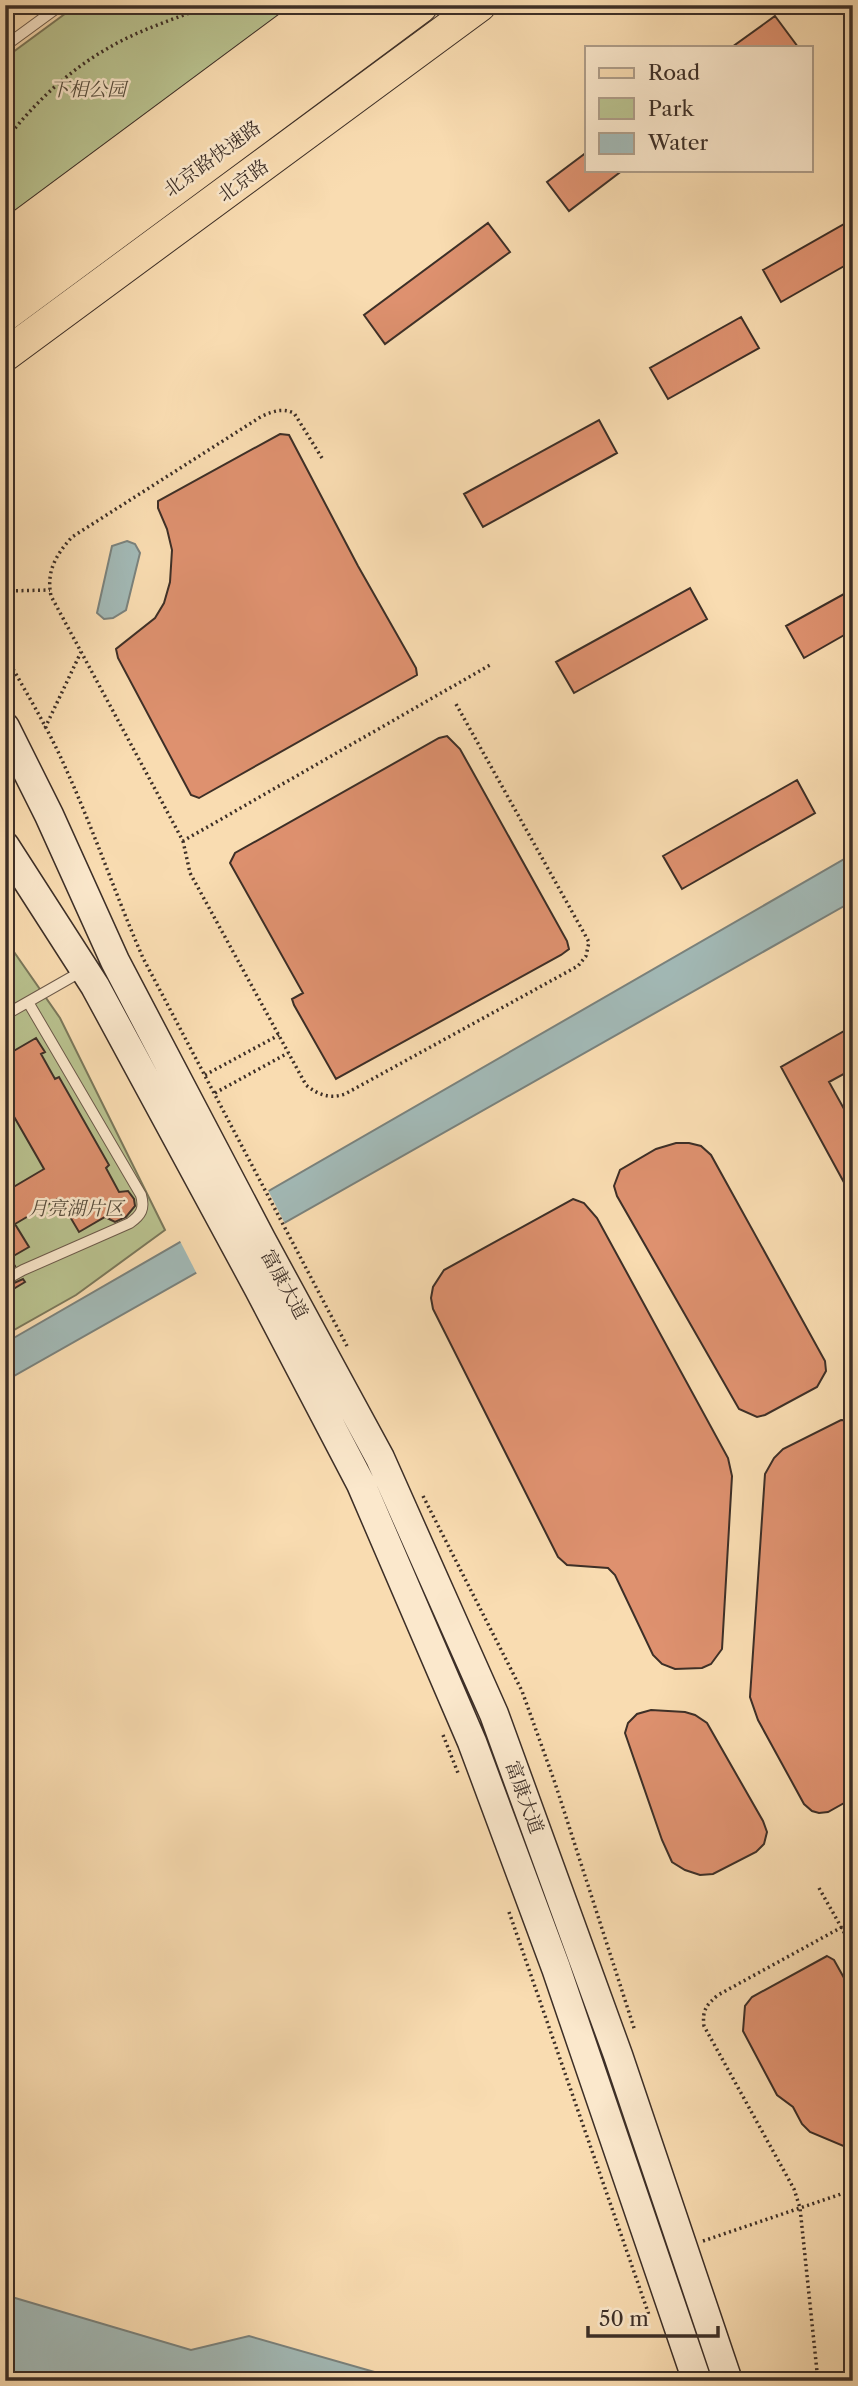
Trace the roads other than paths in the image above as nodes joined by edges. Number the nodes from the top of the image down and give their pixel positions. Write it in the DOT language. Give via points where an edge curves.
graph roads {
  1 [pos="61,5"];
  2 [pos="319,5"];
  3 [pos="374,5"];
  4 [pos="419,5"];
  5 [pos="481,5"];
  6 [pos="5,46"];
  7 [pos="5,237"];
  8 [pos="5,277"];
  9 [pos="5,312"];
  10 [pos="5,355"];
  11 [pos="5,727"];
  12 [pos="5,846"];
  13 [pos="85,970"];
  14 [pos="28,1002"];
  15 [pos="5,1016"];
  16 [pos="201,1154"];
  17 [pos="249,1245"];
  18 [pos="5,1280"];
  19 [pos="697,2381"];
  20 [pos="728,2381"];
  1 -- 6 [label="lane"];
  2 -- 7 [label="main road"];
  3 -- 8 [label="highway, 北京路快速路"];
  4 -- 9 [label="highway, 北京路快速路"];
  5 -- 10 [label="main road, 北京路"];
  11 -- 16 [label="street"];
  12 -- 13 [label="street"];
  13 -- 14 [label="lane"];
  13 -- 16 [label="street"];
  14 -- 15 [label="lane"];
  14 -- 18 [label="lane" via="144,1203 140,1216 130,1223"];
  16 -- 17 [label="street"];
  17 -- 19 [label="street, 富康大道" via="259,1289 360,1484 472,1742 556,1968"];
  17 -- 20 [label="street, 富康大道" via="380,1458 494,1714 606,2021"];
}
